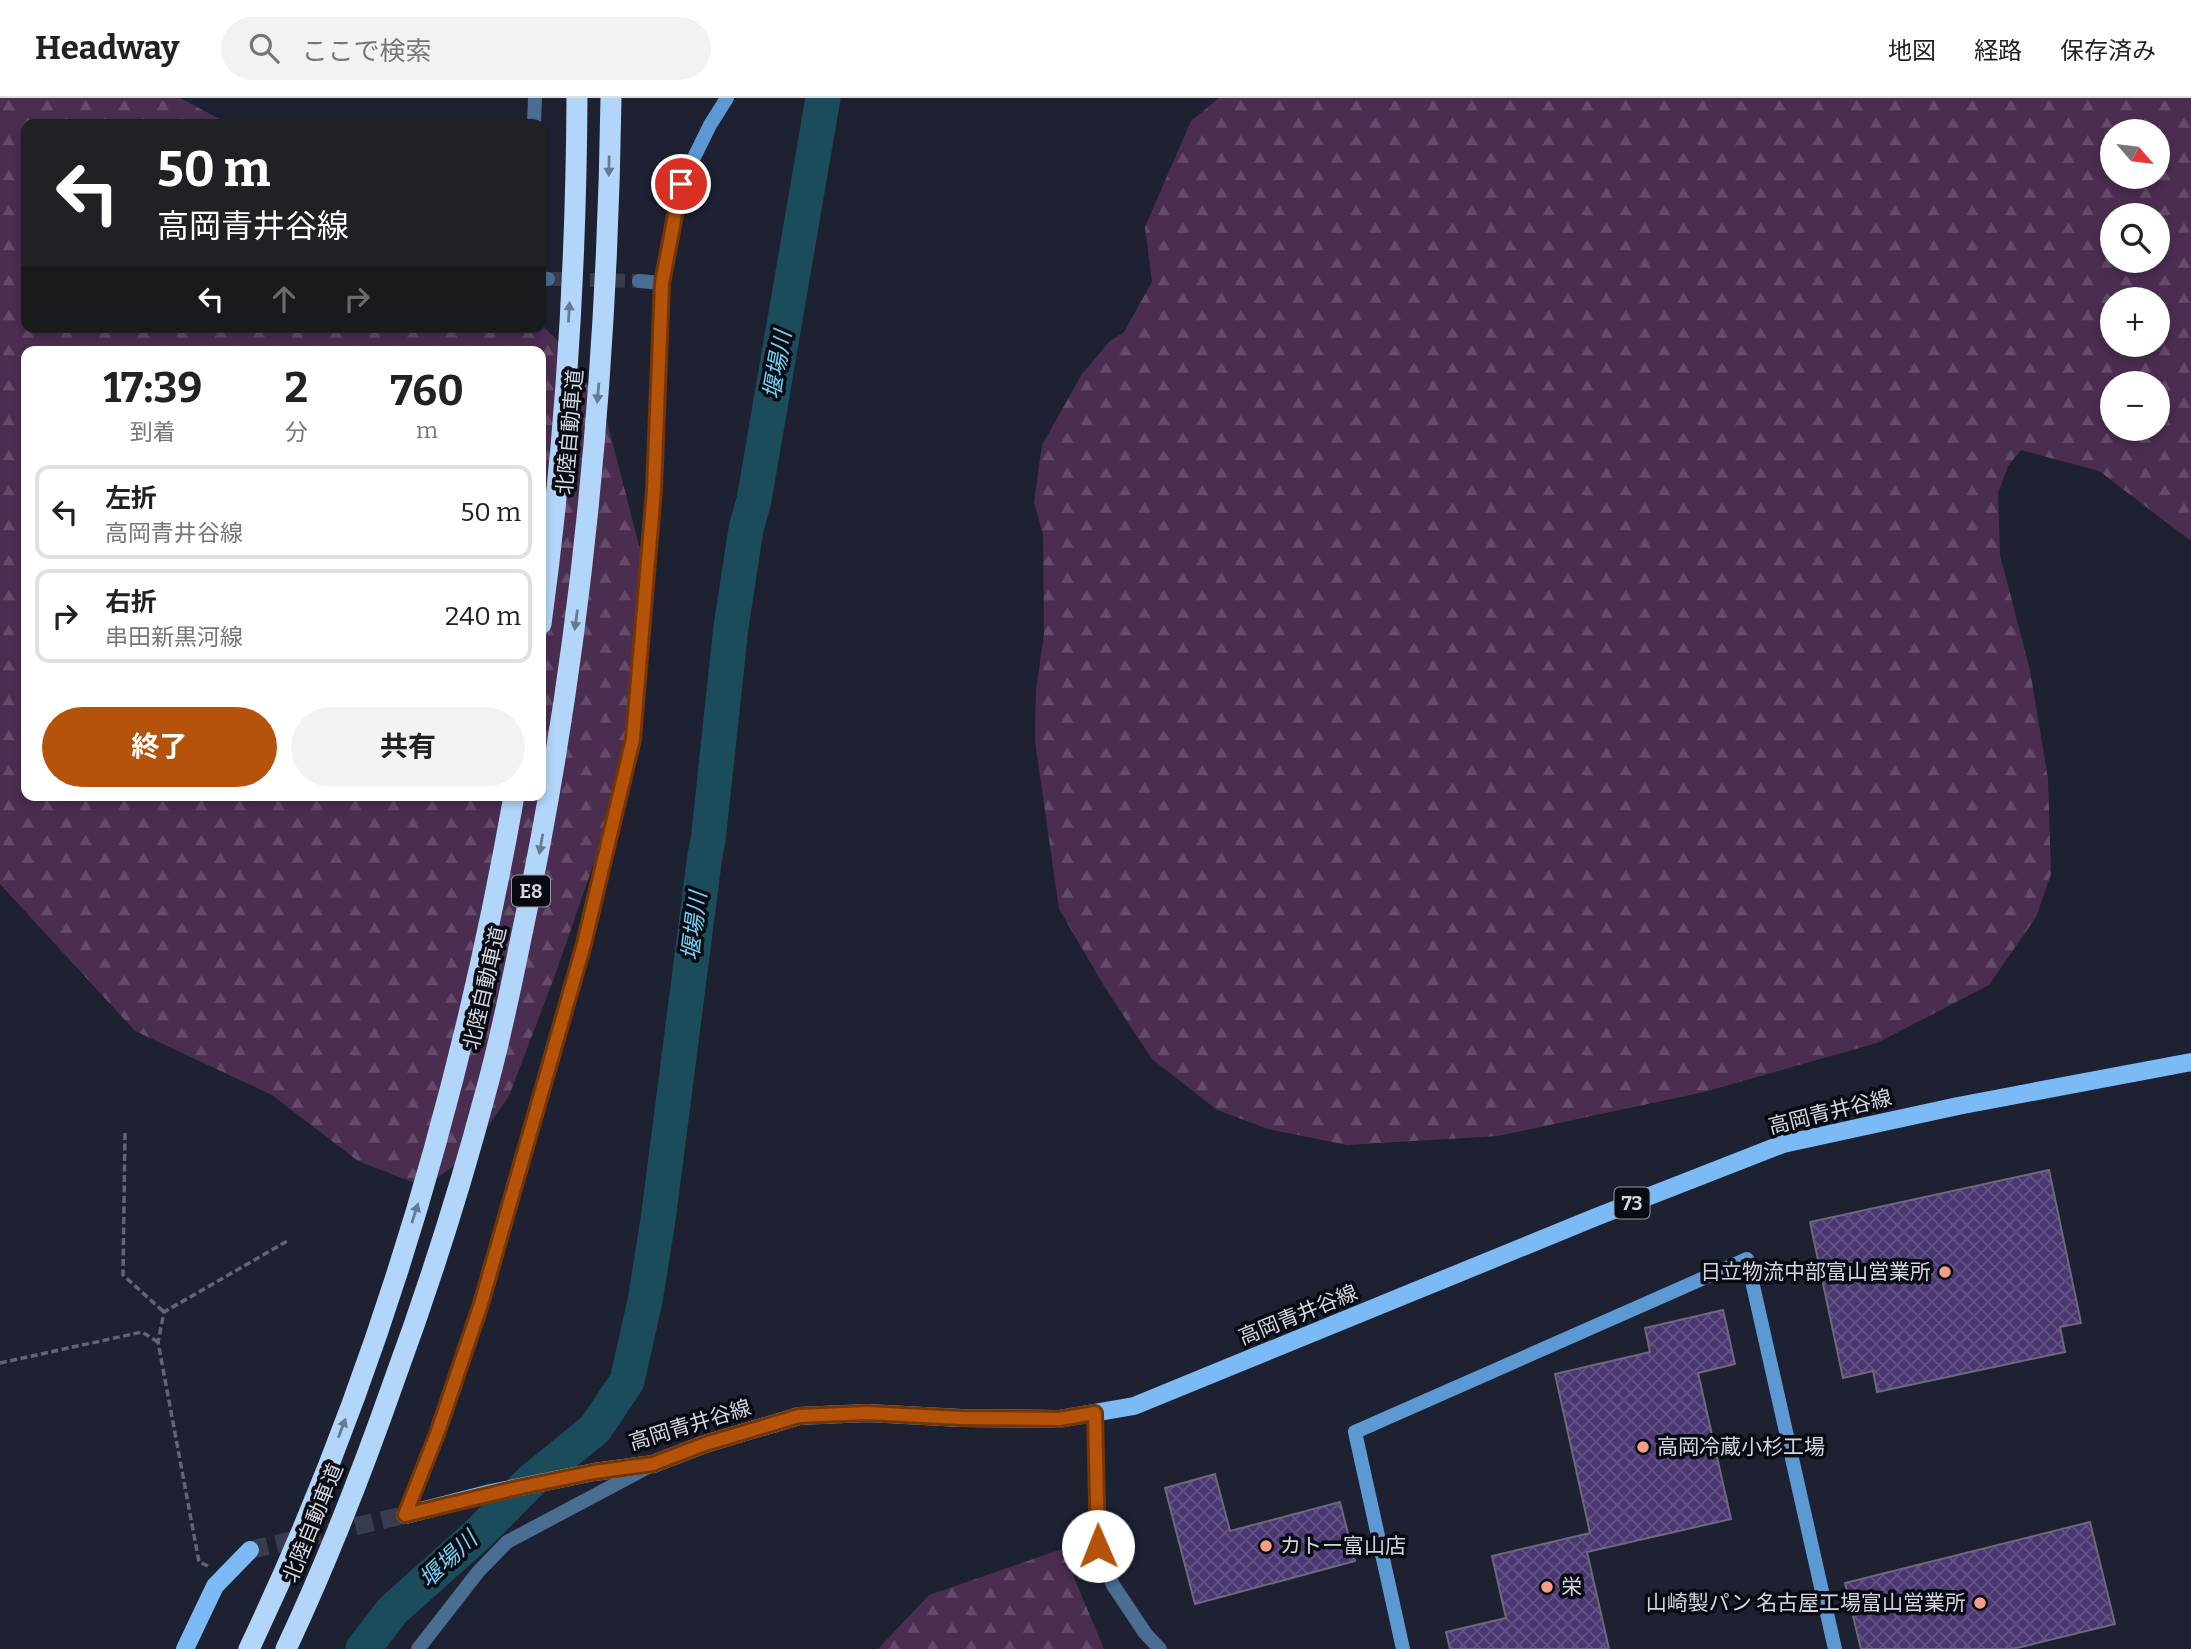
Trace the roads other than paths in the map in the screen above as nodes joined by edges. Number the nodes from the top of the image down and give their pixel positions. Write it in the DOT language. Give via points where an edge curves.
graph roads {
  1 [pos="535,98"];
  2 [pos="577,98"];
  3 [pos="611,98"];
  4 [pos="727,98"];
  5 [pos="534,119"];
  6 [pos="639,281"];
  7 [pos="662,283"];
  8 [pos="546,579"];
  9 [pos="513,801"];
  10 [pos="2191,1062"];
  11 [pos="1095,1413"];
  12 [pos="653,1464"];
  13 [pos="405,1515"];
  14 [pos="250,1550"];
  15 [pos="185,1649"];
  16 [pos="249,1649"];
  17 [pos="286,1649"];
  18 [pos="418,1649"];
  19 [pos="1160,1649"];
  20 [pos="1403,1649"];
  21 [pos="1835,1649"];
  1 -- 5 [label="street"];
  8 -- 2 [label="highway, 北陸自動車道, one-way" via="567,359"];
  3 -- 17 [label="highway, 北陸自動車道 / E8, one-way" via="601,362 585,537 561,728 515,970 487,1088 419,1314 376,1434"];
  4 -- 7 [label="main road" via="681,184"];
  6 -- 7 [label="street"];
  7 -- 13 [label="main road" via="654,490 633,739 584,944 481,1304"];
  16 -- 9 [label="highway, 北陸自動車道 / E8, one-way" via="342,1427 420,1196 481,967"];
  10 -- 11 [label="main road, 高岡青井谷線 / 73" via="1783,1144 1159,1397"];
  11 -- 12 [label="main road, 高岡青井谷線 / 73" via="1059,1419 867,1413 799,1416"];
  11 -- 19 [label="street" via="1098,1546 1112,1585"];
  12 -- 13 [label="main road, 高岡青井谷線 / 73" via="491,1493"];
  12 -- 18 [label="street" via="508,1542 478,1572"];
  14 -- 15 [label="main road" via="215,1586"];
  20 -- 21 [label="main road" via="1355,1432 1747,1259"];
}
